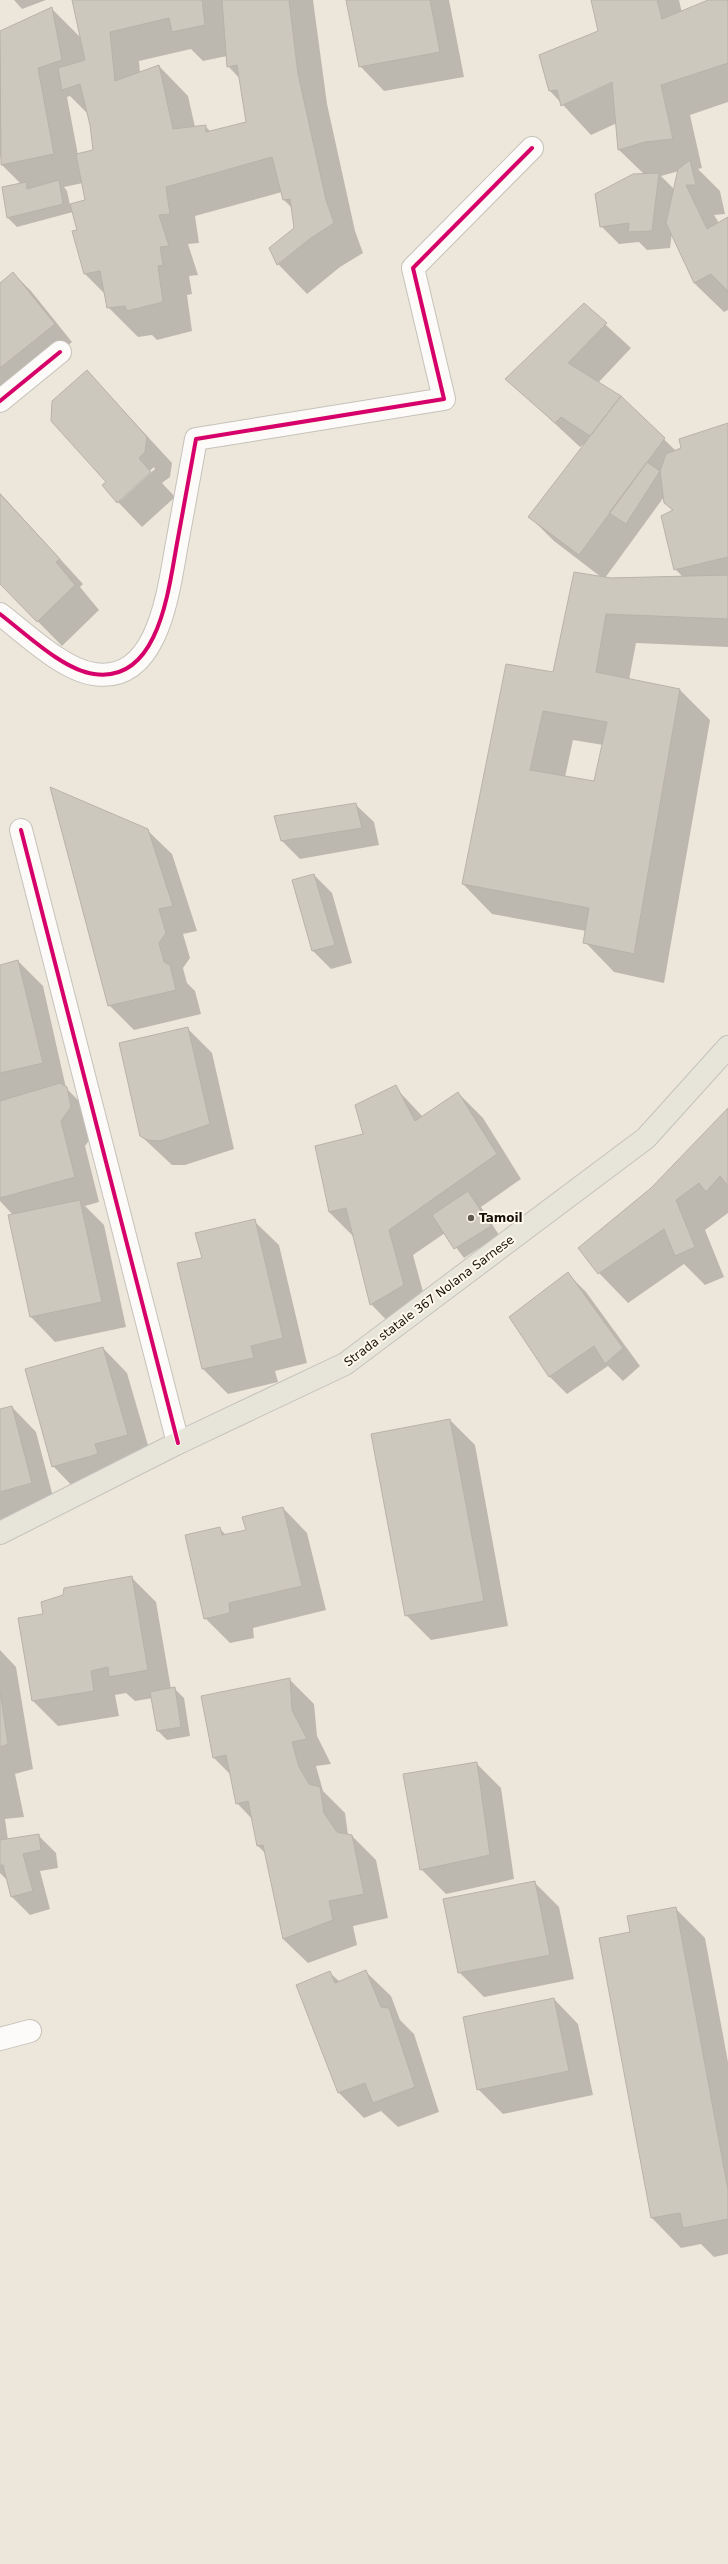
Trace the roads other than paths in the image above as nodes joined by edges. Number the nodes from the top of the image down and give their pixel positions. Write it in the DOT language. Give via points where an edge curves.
graph roads {
  1 [pos="532,148"];
  2 [pos="60,352"];
  3 [pos="0,401"];
  4 [pos="0,614"];
  5 [pos="21,830"];
  6 [pos="728,1047"];
  7 [pos="178,1443"];
  8 [pos="0,1533"];
  9 [pos="30,2031"];
  10 [pos="0,2039"];
  1 -- 4 [label="street" via="413,268 444,399 196,439 164,610 147,649 133,664 116,675 93,674 67,664"];
  2 -- 3 [label="street"];
  5 -- 7 [label="street"];
  6 -- 7 [label="main road, Strada statale 367 Nolana Sarnese" via="646,1138 345,1364"];
  7 -- 8 [label="main road, Strada statale 367 Nolana Sarnese"];
  9 -- 10 [label="street"];
}
